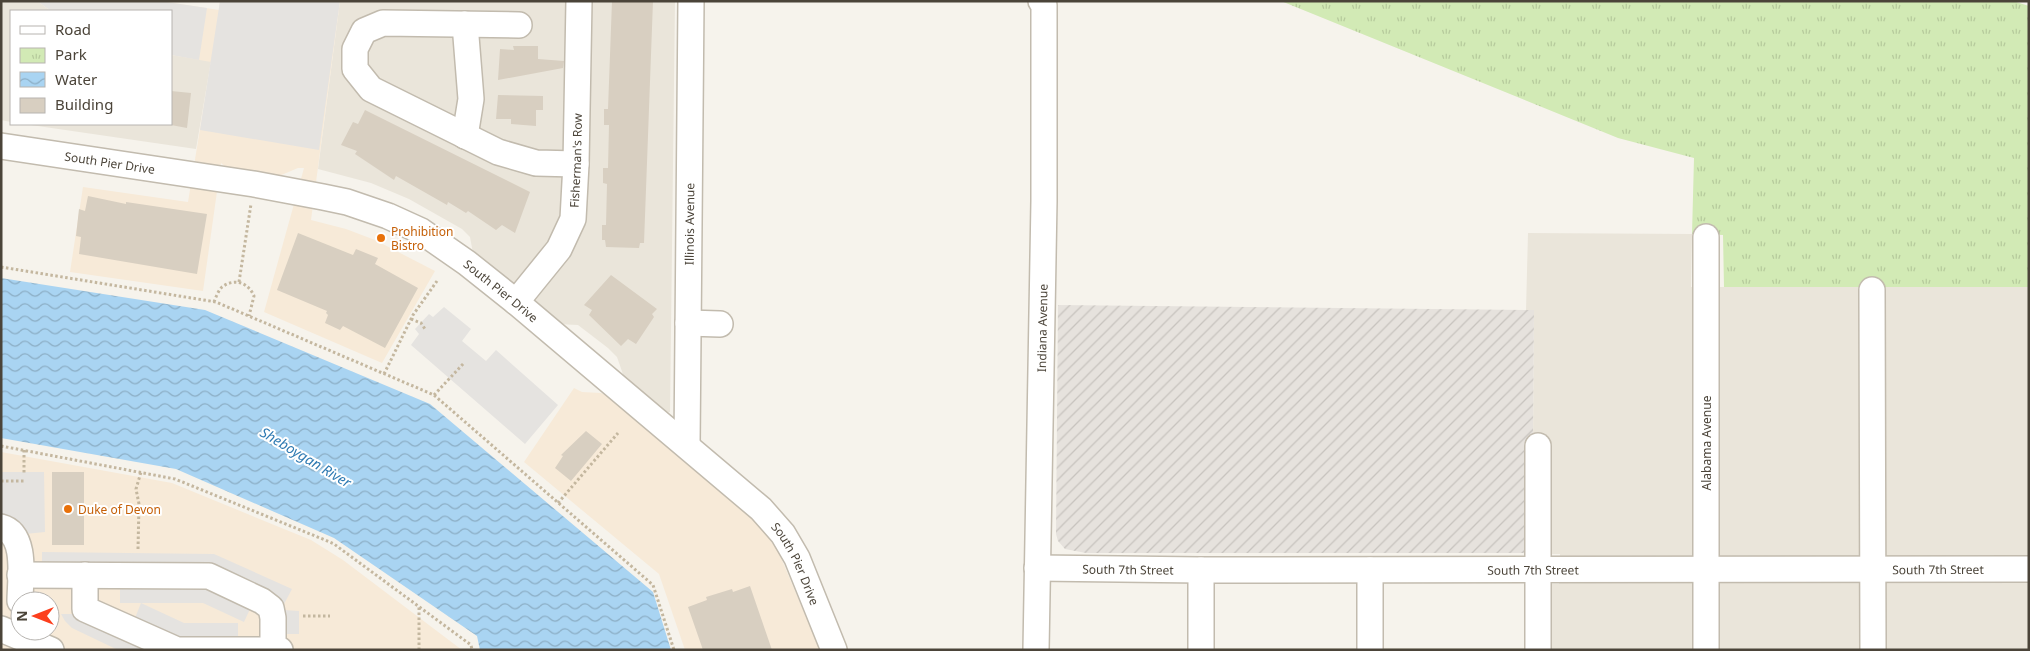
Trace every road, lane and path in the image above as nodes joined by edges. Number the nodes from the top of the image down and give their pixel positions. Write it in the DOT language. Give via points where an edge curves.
graph roads {
  1 [pos="579,1"];
  2 [pos="691,1"];
  3 [pos="1043,3"];
  4 [pos="465,24"];
  5 [pos="519,25"];
  6 [pos="465,136"];
  7 [pos="1,146"];
  8 [pos="576,164"];
  9 [pos="254,184"];
  10 [pos="1706,237"];
  11 [pos="1,267"];
  12 [pos="437,281"];
  13 [pos="239,282"];
  14 [pos="1872,290"];
  15 [pos="214,302"];
  16 [pos="516,302"];
  17 [pos="249,316"];
  18 [pos="410,319"];
  19 [pos="688,323"];
  20 [pos="720,324"];
  21 [pos="425,329"];
  22 [pos="464,363"];
  23 [pos="384,374"];
  24 [pos="434,395"];
  25 [pos="618,433"];
  26 [pos="687,445"];
  27 [pos="1,446"];
  28 [pos="1538,446"];
  29 [pos="24,450"];
  30 [pos="141,472"];
  31 [pos="24,474"];
  32 [pos="1,481"];
  33 [pos="24,482"];
  34 [pos="558,503"];
  35 [pos="1,527"];
  36 [pos="138,549"];
  37 [pos="1037,568"];
  38 [pos="1872,569"];
  39 [pos="2029,569"];
  40 [pos="1201,570"];
  41 [pos="1370,570"];
  42 [pos="1538,570"];
  43 [pos="1706,570"];
  44 [pos="20,575"];
  45 [pos="85,575"];
  46 [pos="20,591"];
  47 [pos="419,606"];
  48 [pos="304,616"];
  49 [pos="330,616"];
  50 [pos="5,630"];
  51 [pos="37,647"];
  52 [pos="273,649"];
  53 [pos="280,650"];
  54 [pos="419,650"];
  55 [pos="472,650"];
  56 [pos="674,650"];
  57 [pos="834,650"];
  58 [pos="1036,650"];
  59 [pos="1201,650"];
  60 [pos="1370,650"];
  61 [pos="1538,650"];
  62 [pos="1706,650"];
  63 [pos="1873,650"];
  1 -- 8 [label="street, Fisherman's Row"];
  2 -- 19 [label="street, Illinois Avenue"];
  3 -- 37 [label="street, Indiana Avenue" via="1044,200"];
  4 -- 5 [label="street"];
  4 -- 6 [label="street" via="471,99"];
  4 -- 6 [label="street" via="383,23 364,32 355,49 355,69 372,88"];
  6 -- 8 [label="street" via="498,152 536,163"];
  7 -- 9 [label="street, South Pier Drive"];
  8 -- 16 [label="street, Fisherman's Row" via="575,209 570,228 557,252"];
  9 -- 13 [label="path"];
  9 -- 16 [label="street, South Pier Drive" via="347,202 388,216 421,231 467,262"];
  10 -- 43 [label="street, Alabama Avenue"];
  11 -- 15 [label="path"];
  12 -- 18 [label="path"];
  13 -- 15 [label="path" via="223,286"];
  13 -- 17 [label="path" via="248,286 254,296"];
  14 -- 38 [label="street"];
  15 -- 17 [label="path"];
  16 -- 26 [label="street, South Pier Drive"];
  17 -- 23 [label="path"];
  18 -- 21 [label="path" via="421,323"];
  18 -- 23 [label="path"];
  19 -- 20 [label="street"];
  19 -- 26 [label="street, Illinois Avenue"];
  22 -- 24 [label="path"];
  23 -- 24 [label="path"];
  24 -- 34 [label="path"];
  25 -- 34 [label="path"];
  26 -- 57 [label="street, South Pier Drive" via="761,509 783,534 797,558"];
  27 -- 29 [label="path"];
  28 -- 42 [label="street"];
  29 -- 30 [label="path"];
  29 -- 31 [label="path"];
  30 -- 36 [label="path" via="136,489"];
  30 -- 47 [label="path" via="175,479 334,544"];
  32 -- 33 [label="path"];
  34 -- 56 [label="path" via="653,585"];
  35 -- 44 [label="street" via="11,532 17,541"];
  37 -- 40 [label="street, South 7th Street"];
  37 -- 58 [label="street, Indiana Avenue"];
  38 -- 39 [label="street, South 7th Street"];
  38 -- 43 [label="street, South 7th Street"];
  38 -- 63 [label="street"];
  40 -- 41 [label="street, South 7th Street"];
  40 -- 59 [label="street"];
  41 -- 42 [label="street, South 7th Street"];
  41 -- 60 [label="street"];
  42 -- 43 [label="street, South 7th Street"];
  42 -- 61 [label="street"];
  43 -- 62 [label="street, Alabama Avenue"];
  44 -- 45 [label="street"];
  44 -- 46 [label="street"];
  45 -- 52 [label="street" via="85,609 177,650"];
  45 -- 52 [label="street" via="209,576 271,608"];
  47 -- 54 [label="path"];
  47 -- 55 [label="path" via="471,645"];
  48 -- 49 [label="path"];
  50 -- 51 [label="street"];
  52 -- 53 [label="street"];
}
